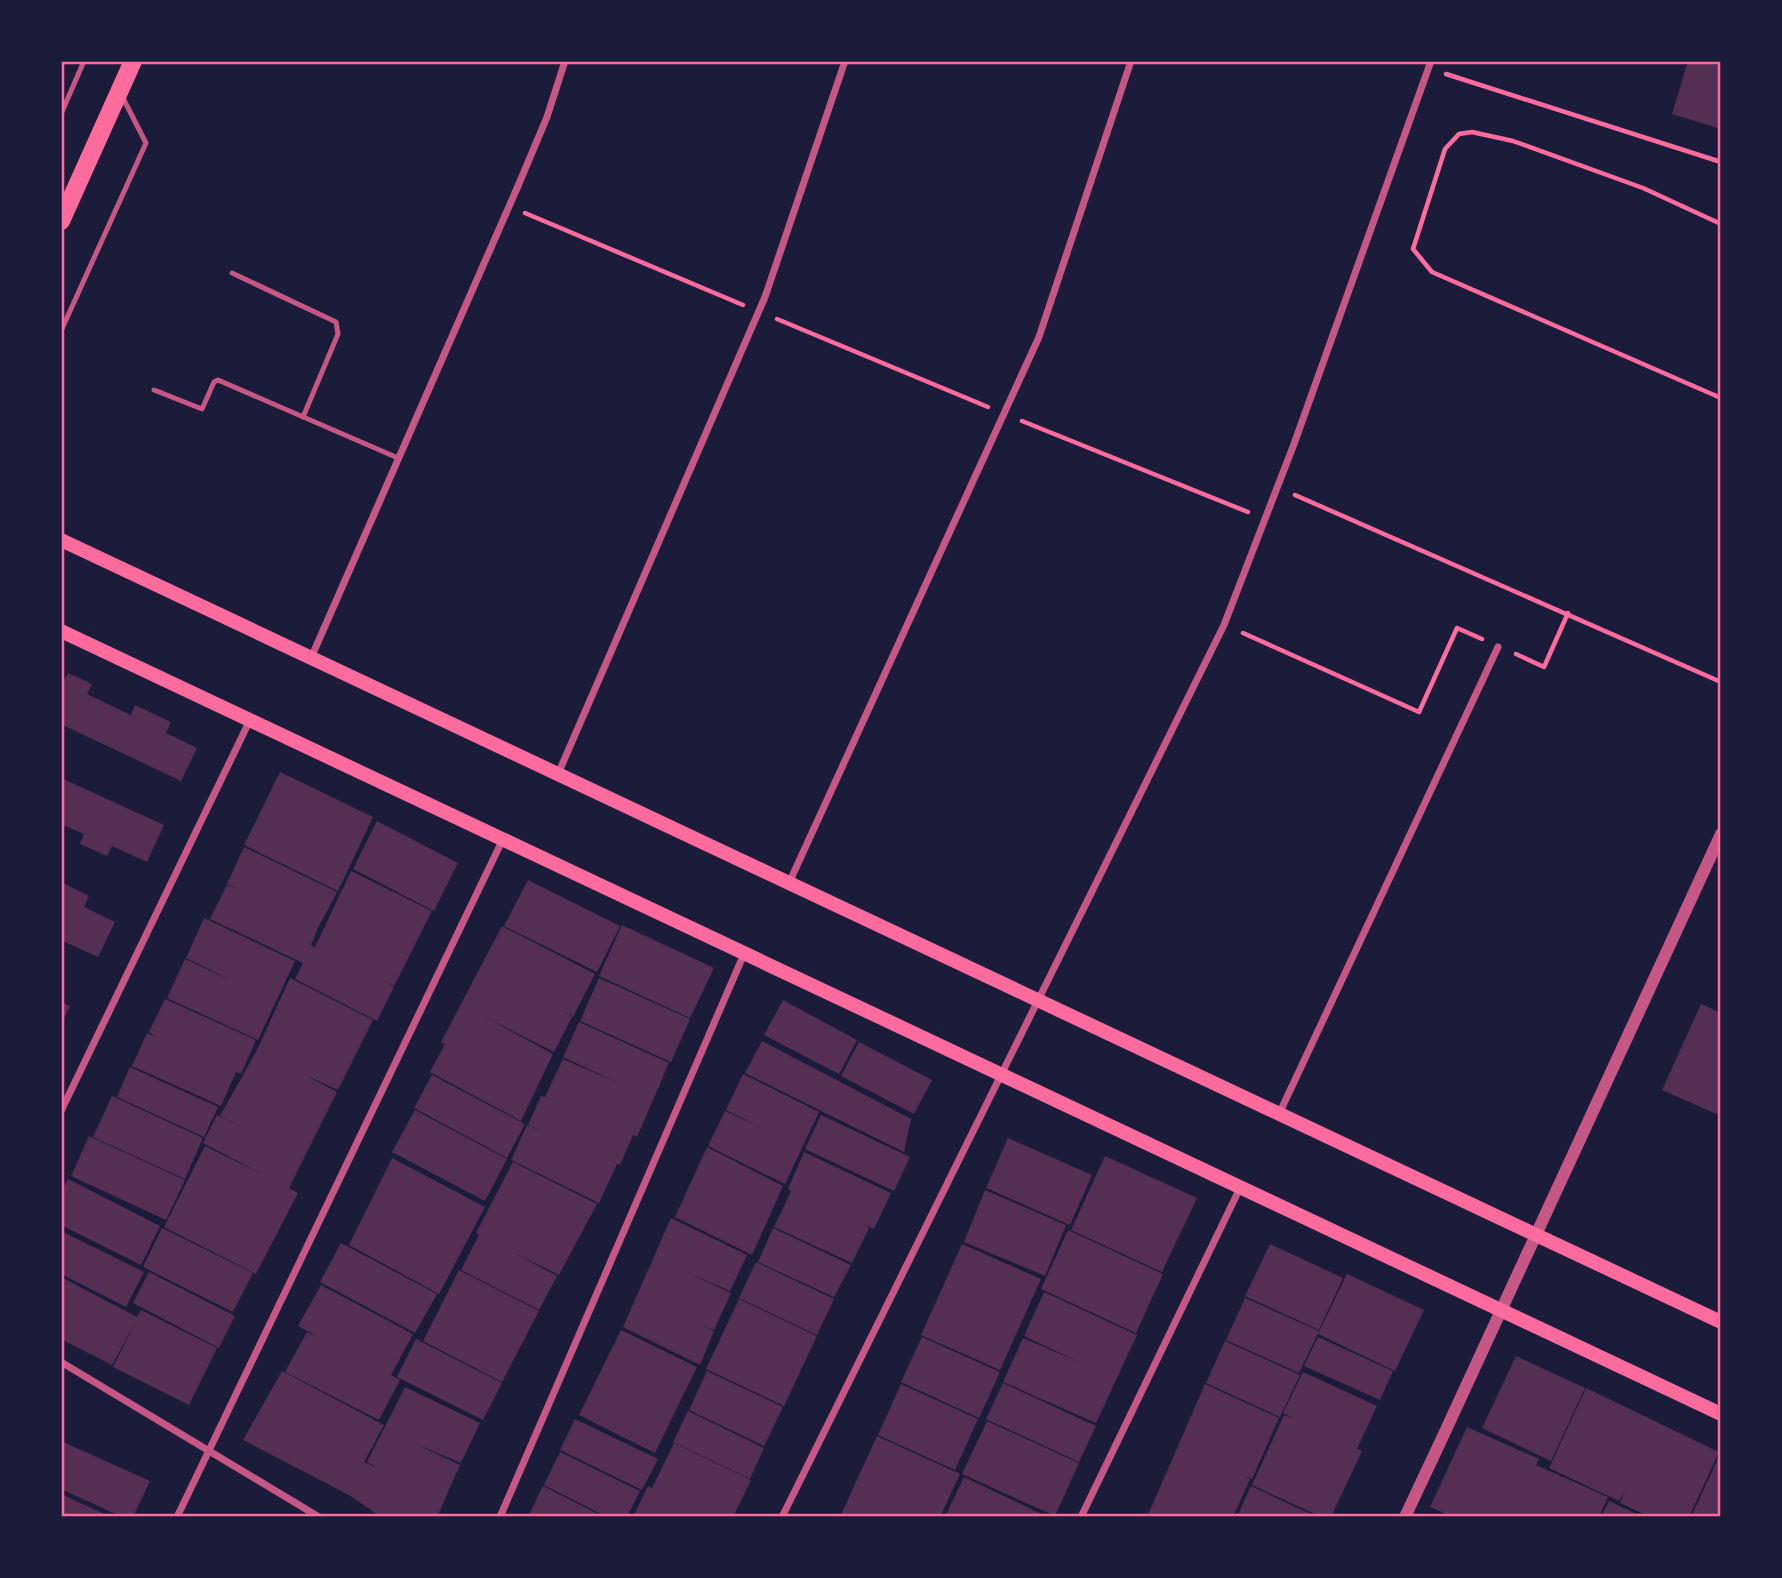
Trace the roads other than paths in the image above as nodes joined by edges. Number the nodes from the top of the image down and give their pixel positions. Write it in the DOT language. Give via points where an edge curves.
graph roads {
  1 [pos="85,61"];
  2 [pos="133,61"];
  3 [pos="565,61"];
  4 [pos="845,61"];
  5 [pos="1131,61"];
  6 [pos="1430,65"];
  7 [pos="120,91"];
  8 [pos="61,114"];
  9 [pos="61,221"];
  10 [pos="232,273"];
  11 [pos="61,331"];
  12 [pos="154,390"];
  13 [pos="303,417"];
  14 [pos="398,458"];
  15 [pos="61,540"];
  16 [pos="61,631"];
  17 [pos="1498,647"];
  18 [pos="310,658"];
  19 [pos="250,719"];
  20 [pos="557,774"];
  21 [pos="1721,834"];
  22 [pos="503,839"];
  23 [pos="789,883"];
  24 [pos="744,954"];
  25 [pos="1038,1001"];
  26 [pos="1001,1075"];
  27 [pos="61,1111"];
  28 [pos="1279,1114"];
  29 [pos="1240,1188"];
  30 [pos="1538,1236"];
  31 [pos="1500,1310"];
  32 [pos="1721,1322"];
  33 [pos="61,1362"];
  34 [pos="1721,1414"];
  35 [pos="210,1451"];
  36 [pos="177,1517"];
  37 [pos="319,1517"];
  38 [pos="500,1517"];
  39 [pos="782,1517"];
  40 [pos="1081,1517"];
  41 [pos="1405,1517"];
  1 -- 8 [label="lane"];
  2 -- 7 [label="main road"];
  3 -- 14 [label="street" via="547,117"];
  4 -- 20 [label="street" via="759,312"];
  5 -- 23 [label="street" via="1039,337"];
  6 -- 25 [label="street" via="1224,625"];
  7 -- 9 [label="main road"];
  7 -- 11 [label="lane" via="146,143"];
  10 -- 13 [label="lane" via="336,322 338,334"];
  12 -- 13 [label="lane" via="202,410 218,380"];
  13 -- 14 [label="lane"];
  14 -- 18 [label="street"];
  15 -- 18 [label="main road"];
  16 -- 19 [label="main road"];
  17 -- 28 [label="street"];
  18 -- 20 [label="main road"];
  19 -- 22 [label="main road"];
  19 -- 27 [label="street"];
  20 -- 23 [label="main road"];
  21 -- 30 [label="street"];
  22 -- 24 [label="main road"];
  22 -- 35 [label="street"];
  23 -- 25 [label="main road"];
  24 -- 26 [label="main road"];
  24 -- 38 [label="street"];
  25 -- 26 [label="street"];
  25 -- 28 [label="main road"];
  26 -- 29 [label="main road"];
  26 -- 39 [label="street"];
  28 -- 30 [label="main road"];
  29 -- 31 [label="main road"];
  29 -- 40 [label="street"];
  30 -- 31 [label="street"];
  30 -- 32 [label="main road"];
  31 -- 34 [label="main road"];
  31 -- 41 [label="street"];
  33 -- 35 [label="street"];
  35 -- 36 [label="street"];
  35 -- 37 [label="street"];
}
